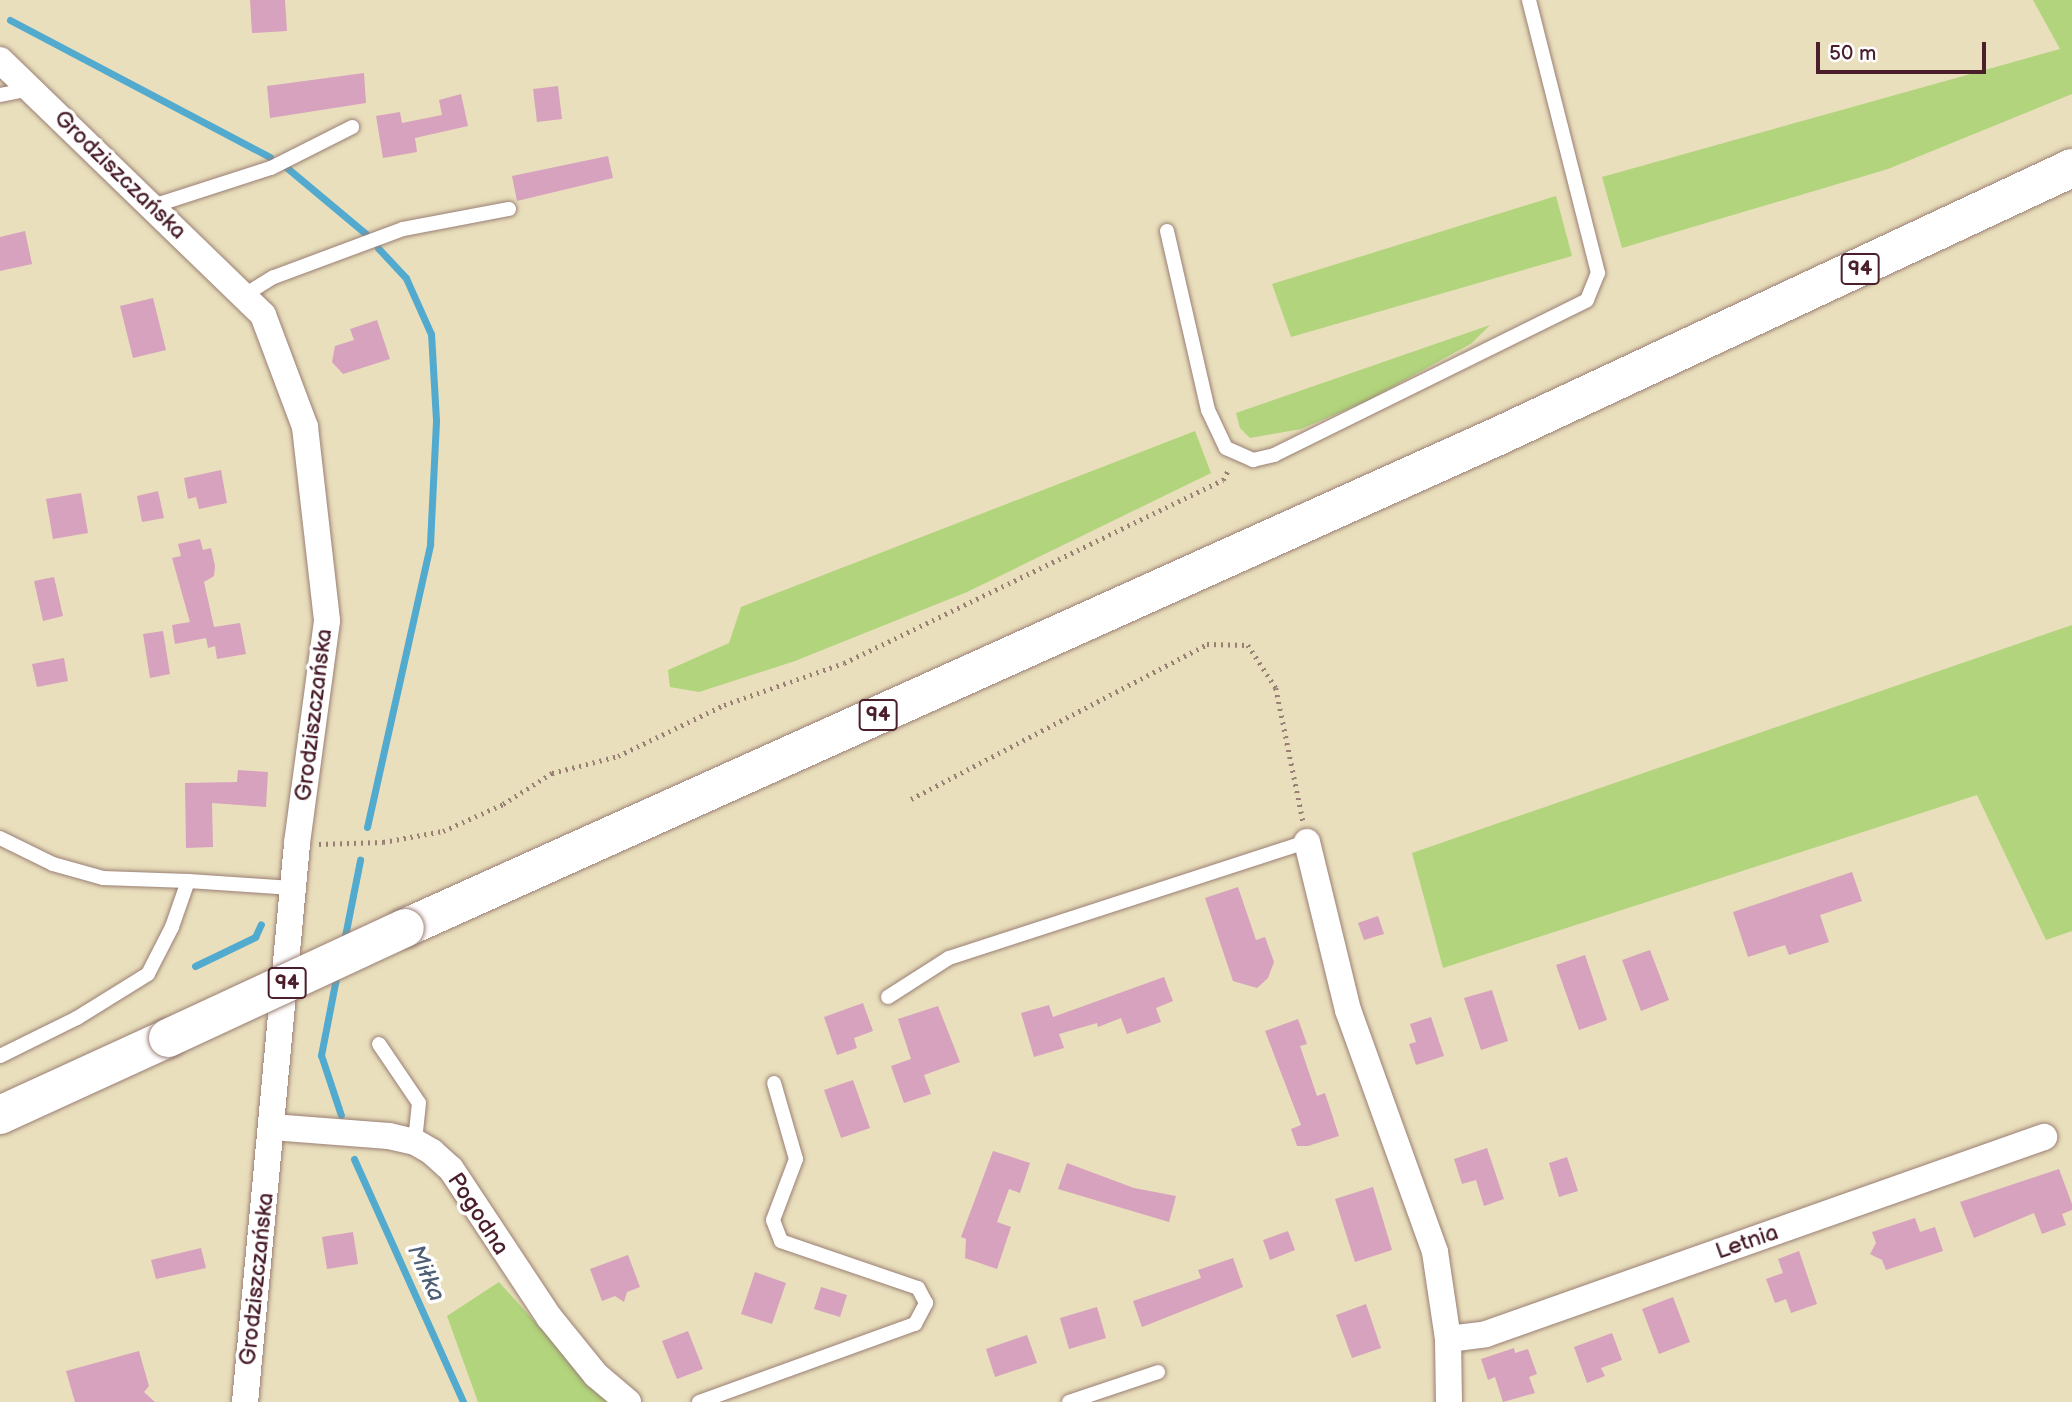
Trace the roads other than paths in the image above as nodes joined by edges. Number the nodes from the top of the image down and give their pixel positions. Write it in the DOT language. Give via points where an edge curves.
graph roads {
  1 [pos="1529,0"];
  2 [pos="0,60"];
  3 [pos="30,89"];
  4 [pos="0,95"];
  5 [pos="352,127"];
  6 [pos="2072,168"];
  7 [pos="153,206"];
  8 [pos="509,209"];
  9 [pos="1167,232"];
  10 [pos="243,296"];
  11 [pos="0,838"];
  12 [pos="1307,842"];
  13 [pos="188,881"];
  14 [pos="293,888"];
  15 [pos="888,997"];
  16 [pos="379,1044"];
  17 [pos="0,1056"];
  18 [pos="774,1083"];
  19 [pos="0,1115"];
  20 [pos="272,1128"];
  21 [pos="2044,1137"];
  22 [pos="415,1142"];
  23 [pos="1448,1339"];
  24 [pos="1158,1372"];
  25 [pos="245,1402"];
  26 [pos="628,1402"];
  27 [pos="699,1402"];
  28 [pos="1069,1402"];
  29 [pos="1449,1402"];
  1 -- 9 [label="lane" via="1598,273 1587,300 1274,455 1253,460 1235,455 1219,438 1208,410"];
  2 -- 3 [label="street, Grodziszczańska"];
  3 -- 4 [label="lane"];
  3 -- 7 [label="street, Grodziszczańska"];
  5 -- 7 [label="lane" via="271,168"];
  6 -- 19 [label="main road, 94, bridge" via="1470,448"];
  7 -- 10 [label="street, Grodziszczańska"];
  8 -- 10 [label="lane" via="404,229 274,277"];
  10 -- 14 [label="street, Grodziszczańska" via="263,315 305,426 327,621"];
  11 -- 13 [label="lane" via="53,864 103,878"];
  12 -- 15 [label="lane" via="949,958"];
  12 -- 23 [label="street" via="1348,1010 1435,1252"];
  13 -- 14 [label="lane"];
  13 -- 17 [label="lane" via="148,974 77,1018"];
  14 -- 20 [label="street, Grodziszczańska"];
  16 -- 22 [label="lane" via="419,1103"];
  18 -- 27 [label="lane" via="796,1159 773,1220 781,1241 918,1288 926,1303 915,1324"];
  20 -- 22 [label="street"];
  20 -- 25 [label="street, Grodziszczańska"];
  21 -- 23 [label="street, Letnia" via="1486,1334"];
  22 -- 26 [label="street, Pogodna" via="451,1170 549,1317 596,1375"];
  23 -- 29 [label="street"];
  24 -- 28 [label="lane"];
}
